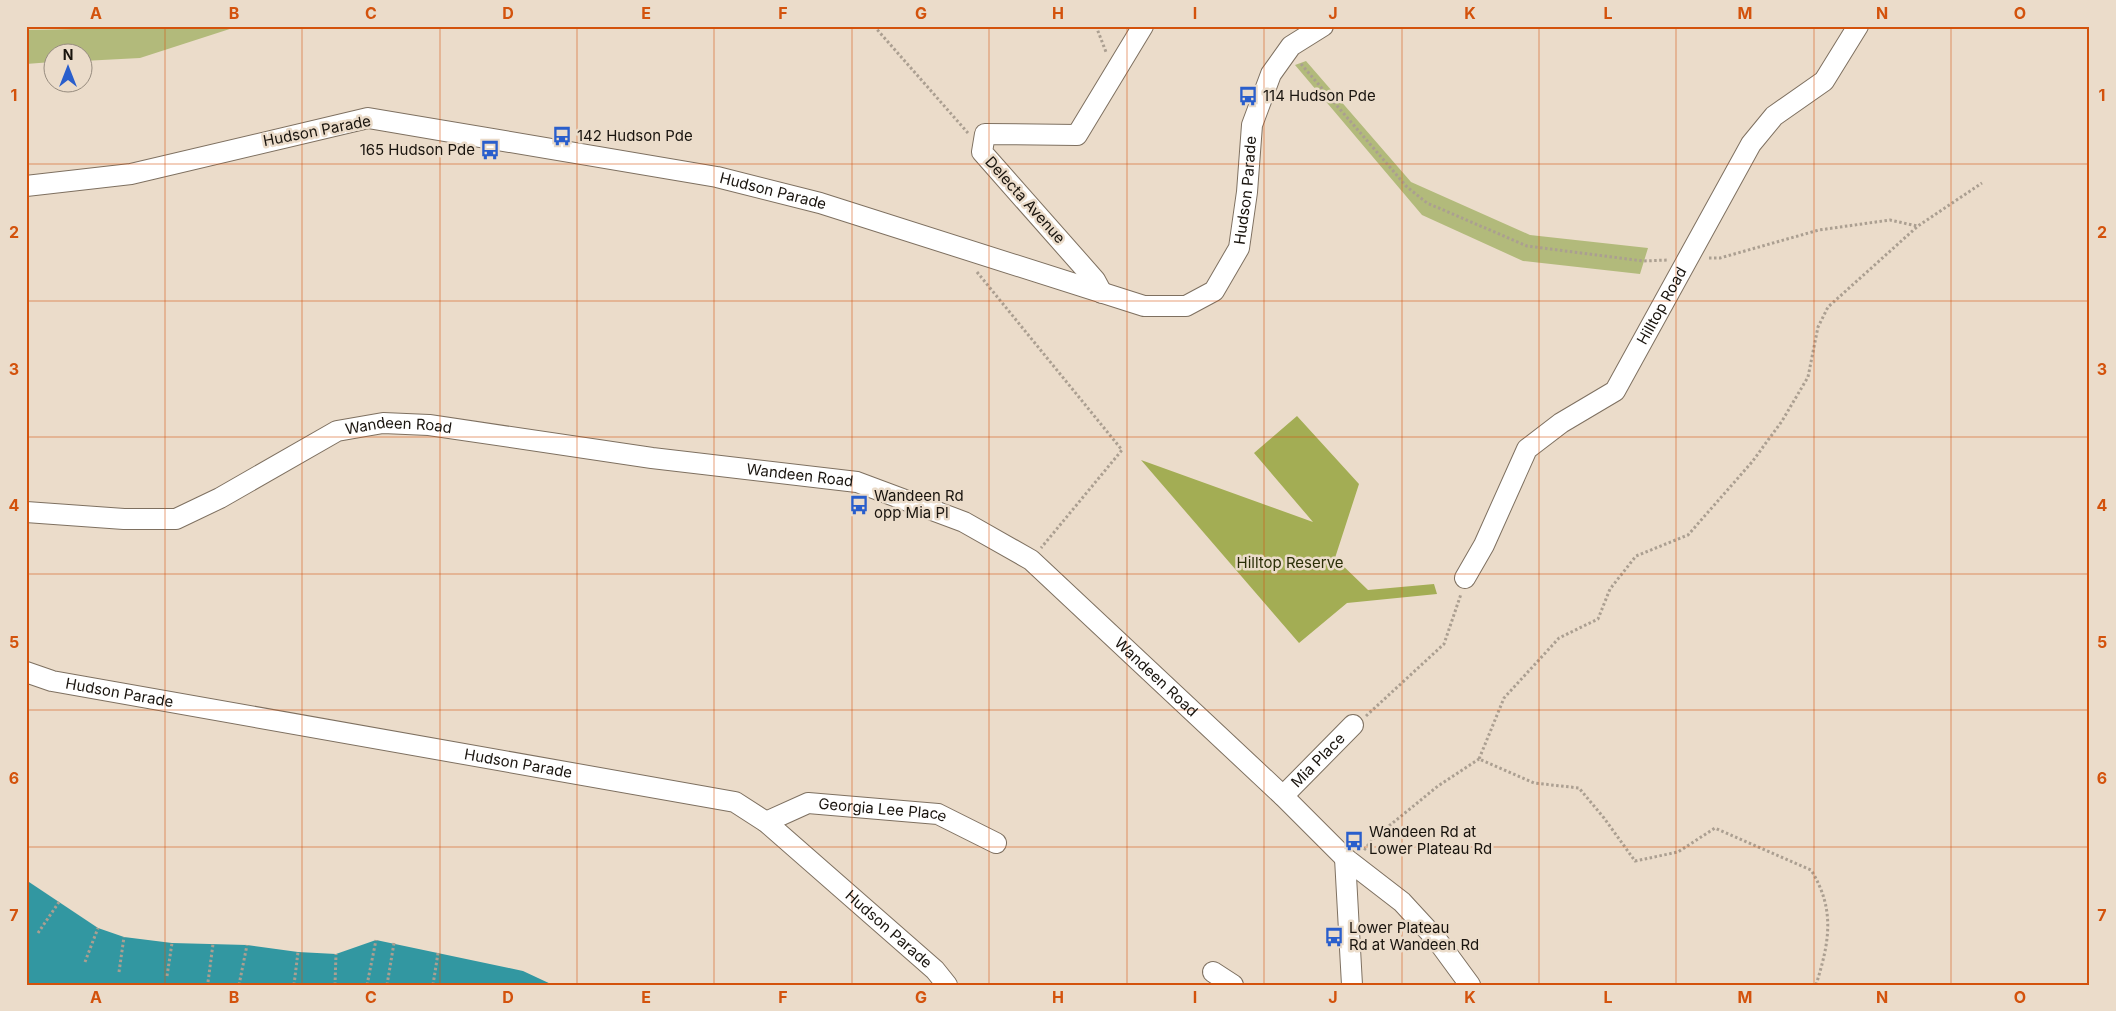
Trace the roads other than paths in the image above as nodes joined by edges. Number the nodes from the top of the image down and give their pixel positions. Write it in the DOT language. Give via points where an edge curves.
graph roads {
  1 [pos="1143,26"];
  2 [pos="1323,26"];
  3 [pos="1858,26"];
  4 [pos="26,186"];
  5 [pos="1102,294"];
  6 [pos="26,512"];
  7 [pos="1465,578"];
  8 [pos="26,672"];
  9 [pos="1354,725"];
  10 [pos="1283,796"];
  11 [pos="766,822"];
  12 [pos="996,843"];
  13 [pos="1348,860"];
  14 [pos="1213,972"];
  15 [pos="947,985"];
  16 [pos="1233,985"];
  17 [pos="1352,985"];
  18 [pos="1470,985"];
  1 -- 5 [label="street, Delecta Avenue" via="1077,135 985,134 982,152 1096,280"];
  2 -- 5 [label="street, Hudson Parade" via="1291,46 1271,74 1252,125 1239,248 1214,291 1186,306 1144,306"];
  3 -- 7 [label="street, Hilltop Road" via="1824,81 1774,116 1751,144 1615,391 1560,423 1527,449 1484,545"];
  4 -- 5 [label="street, Hudson Parade" via="131,174 368,118 717,177 820,203"];
  6 -- 10 [label="street, Wandeen Road" via="124,519 176,518 220,498 336,431 383,423 429,425 652,458 857,482 964,522 1031,560"];
  8 -- 11 [label="street, Hudson Parade" via="52,681 735,802"];
  9 -- 10 [label="street, Mia Place"];
  10 -- 13 [label="street, Wandeen Road"];
  11 -- 12 [label="street, Georgia Lee Place" via="808,803 938,814"];
  11 -- 15 [label="street, Hudson Parade" via="935,970"];
  13 -- 17 [label="street"];
  13 -- 18 [label="street, Wandeen Road" via="1402,902"];
  14 -- 16 [label="street"];
}
